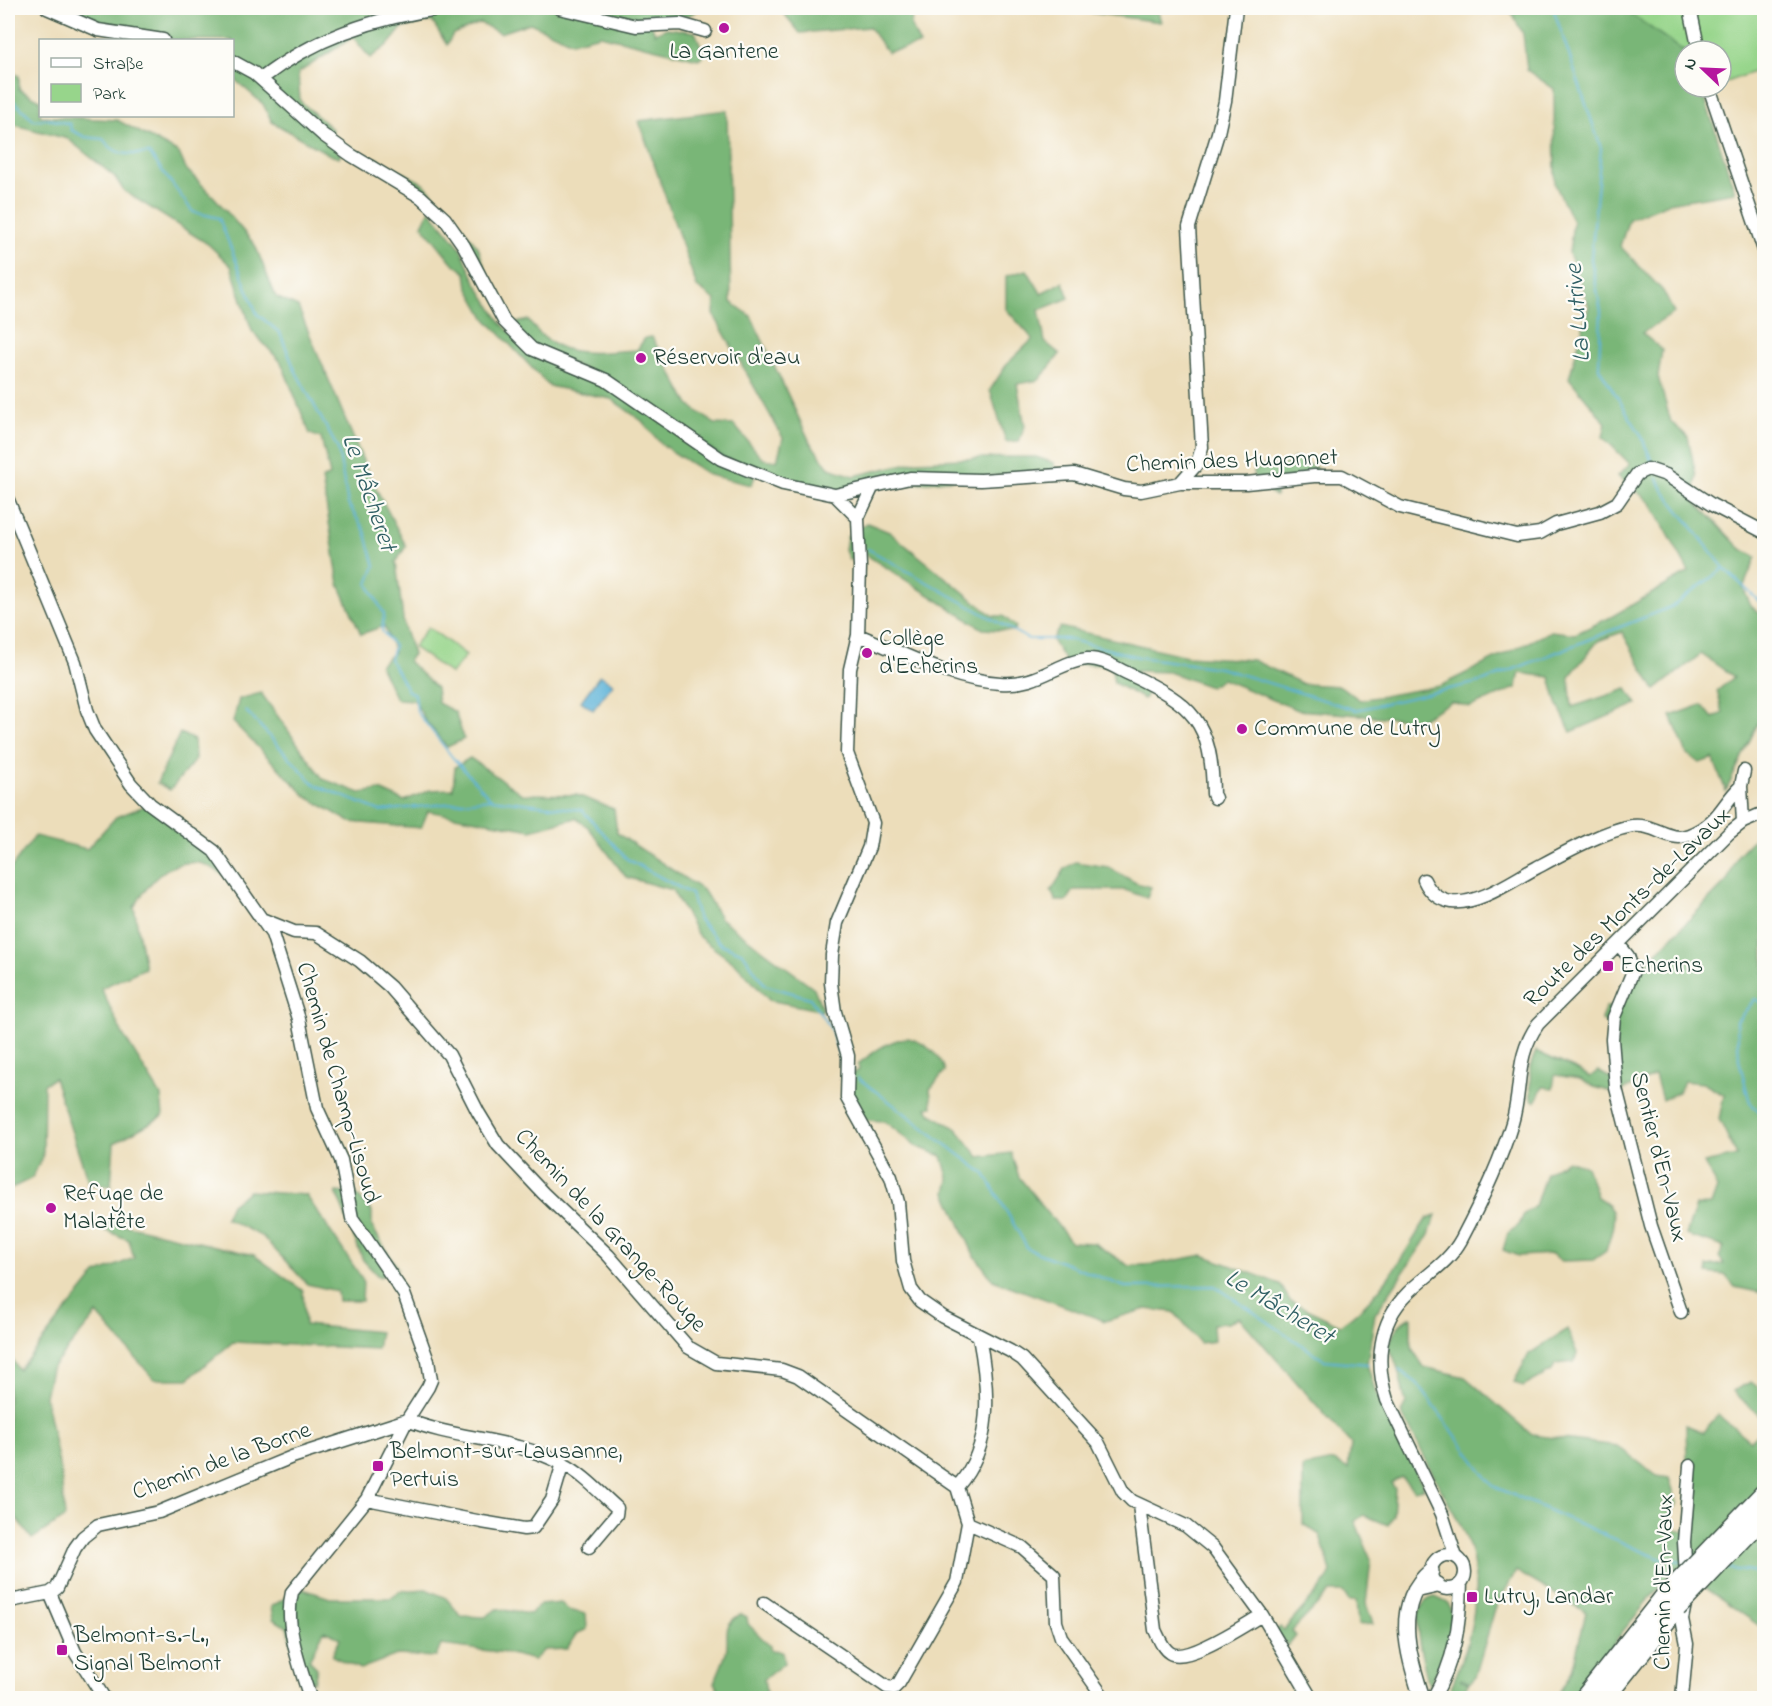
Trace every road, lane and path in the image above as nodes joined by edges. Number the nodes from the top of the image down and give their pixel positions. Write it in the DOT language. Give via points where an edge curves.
graph roads {
  1 [pos="47,8"];
  2 [pos="446,8"];
  3 [pos="559,8"];
  4 [pos="1236,8"];
  5 [pos="1690,8"];
  6 [pos="705,31"];
  7 [pos="156,39"];
  8 [pos="1696,39"];
  9 [pos="234,62"];
  10 [pos="261,79"];
  11 [pos="1713,99"];
  12 [pos="1764,250"];
  13 [pos="1180,483"];
  14 [pos="872,488"];
  15 [pos="835,495"];
  16 [pos="8,500"];
  17 [pos="858,518"];
  18 [pos="1764,532"];
  19 [pos="858,635"];
  20 [pos="1744,771"];
  21 [pos="1742,786"];
  22 [pos="1215,798"];
  23 [pos="1764,813"];
  24 [pos="1743,822"];
  25 [pos="1424,880"];
  26 [pos="264,920"];
  27 [pos="294,932"];
  28 [pos="1619,945"];
  29 [pos="278,949"];
  30 [pos="1681,1312"];
  31 [pos="979,1337"];
  32 [pos="406,1420"];
  33 [pos="563,1463"];
  34 [pos="1690,1466"];
  35 [pos="957,1487"];
  36 [pos="1764,1493"];
  37 [pos="367,1498"];
  38 [pos="1139,1505"];
  39 [pos="1764,1517"];
  40 [pos="968,1523"];
  41 [pos="1444,1524"];
  42 [pos="589,1547"];
  43 [pos="1440,1557"];
  44 [pos="1456,1557"];
  45 [pos="1444,1582"];
  46 [pos="50,1593"];
  47 [pos="8,1598"];
  48 [pos="764,1603"];
  49 [pos="1262,1615"];
  50 [pos="104,1698"];
  51 [pos="310,1698"];
  52 [pos="1104,1698"];
  53 [pos="1311,1698"];
  54 [pos="1422,1698"];
  55 [pos="1433,1698"];
  56 [pos="1584,1698"];
  57 [pos="1605,1698"];
  58 [pos="1683,1698"];
  1 -- 7 [label="street" via="98,30"];
  2 -- 10 [label="street" via="376,20 285,60"];
  3 -- 6 [label="street" via="636,26 680,24"];
  4 -- 13 [label="street" via="1218,133 1189,227 1202,447 1197,464"];
  5 -- 8 [label="street"];
  9 -- 10 [label="street"];
  10 -- 15 [label="street" via="323,135 421,197 445,219 504,321 532,349 606,380 721,459 783,484"];
  11 -- 12 [label="street"];
  13 -- 14 [label="street, Chemin des Hugonnet" via="1141,491 1074,474 1059,474 981,480 910,478"];
  13 -- 18 [label="street, Chemin des Hugonnet" via="1342,476 1400,507 1517,536 1540,533 1556,524 1600,512 1617,502 1637,474 1648,469 1666,475"];
  14 -- 15 [label="street, Chemin des Hugonnet"];
  14 -- 17 [label="street"];
  15 -- 17 [label="street"];
  16 -- 26 [label="street" via="75,662 95,730 131,784 150,804 214,851"];
  17 -- 19 [label="street"];
  19 -- 22 [label="street" via="954,675 997,683 1019,684 1083,660 1095,659 1106,664 1149,684 1192,712 1210,748"];
  19 -- 31 [label="street" via="850,669 847,753 873,823 869,847 837,923 832,955 835,1012 848,1056 847,1098 891,1177 898,1202 903,1261 911,1288 920,1302"];
  20 -- 21 [label="street"];
  21 -- 24 [label="street"];
  21 -- 25 [label="street" via="1712,821 1687,836 1677,838 1654,827 1633,826 1554,859 1497,891 1452,902 1429,891"];
  23 -- 24 [label="street, Route des Monts-de-Lavaux"];
  24 -- 28 [label="street, Route des Monts-de-Lavaux"];
  26 -- 27 [label="street, Chemin de la Grange-Rouge"];
  26 -- 29 [label="street"];
  27 -- 29 [label="street"];
  27 -- 35 [label="street, Chemin de la Grange-Rouge" via="316,933 360,961 390,987 449,1055 498,1145 608,1255 688,1347 716,1363 782,1370 798,1377"];
  28 -- 30 [label="street, Sentier d'En-Vaux" via="1633,971 1614,1017 1616,1088 1651,1226"];
  28 -- 41 [label="street, Route des Monts-de-Lavaux" via="1546,1014 1531,1034 1520,1064 1513,1120 1505,1146 1462,1237 1440,1268 1407,1294 1385,1328 1380,1357 1384,1390"];
  29 -- 32 [label="street, Chemin de Champ-Lisoud" via="299,1020 310,1085 341,1160 352,1218 404,1294 428,1361 431,1380"];
  31 -- 35 [label="street" via="988,1392 987,1416 979,1449 968,1474"];
  31 -- 38 [label="street" via="1010,1351 1032,1369 1098,1442 1123,1492"];
  32 -- 33 [label="street"];
  32 -- 37 [label="street"];
  32 -- 46 [label="street, Chemin de la Borne" via="292,1457 159,1512 98,1525 83,1537 57,1588"];
  33 -- 37 [label="street" via="552,1500 532,1528 482,1522"];
  33 -- 42 [label="street" via="617,1508 616,1515"];
  34 -- 58 [label="street, Chemin d'En-Vaux" via="1684,1542 1687,1594 1682,1619 1687,1644"];
  35 -- 40 [label="street"];
  36 -- 56 [label="highway, bridge" via="1663,1598"];
  37 -- 51 [label="street" via="292,1592 289,1606"];
  38 -- 49 [label="street" via="1200,1535"];
  38 -- 49 [label="street" via="1155,1630 1170,1653 1186,1656"];
  39 -- 57 [label="highway, bridge" via="1684,1599"];
  40 -- 48 [label="street" via="961,1568 949,1600 894,1688"];
  40 -- 52 [label="street" via="1022,1547 1054,1575 1056,1622 1061,1638"];
  41 -- 43 [label="street"];
  41 -- 44 [label="street, Route des Monts-de-Lavaux"];
  43 -- 44 [label="street"];
  43 -- 45 [label="street" via="1433,1562"];
  44 -- 45 [label="street, Route des Monts-de-Lavaux" via="1464,1568"];
  45 -- 54 [label="main road" via="1416,1590 1410,1597 1405,1627"];
  45 -- 55 [label="street, Route des Monts-de-Lavaux" via="1458,1612 1459,1629 1455,1650"];
  46 -- 47 [label="street"];
  46 -- 50 [label="street" via="75,1652"];
  49 -- 53 [label="street"];
}
